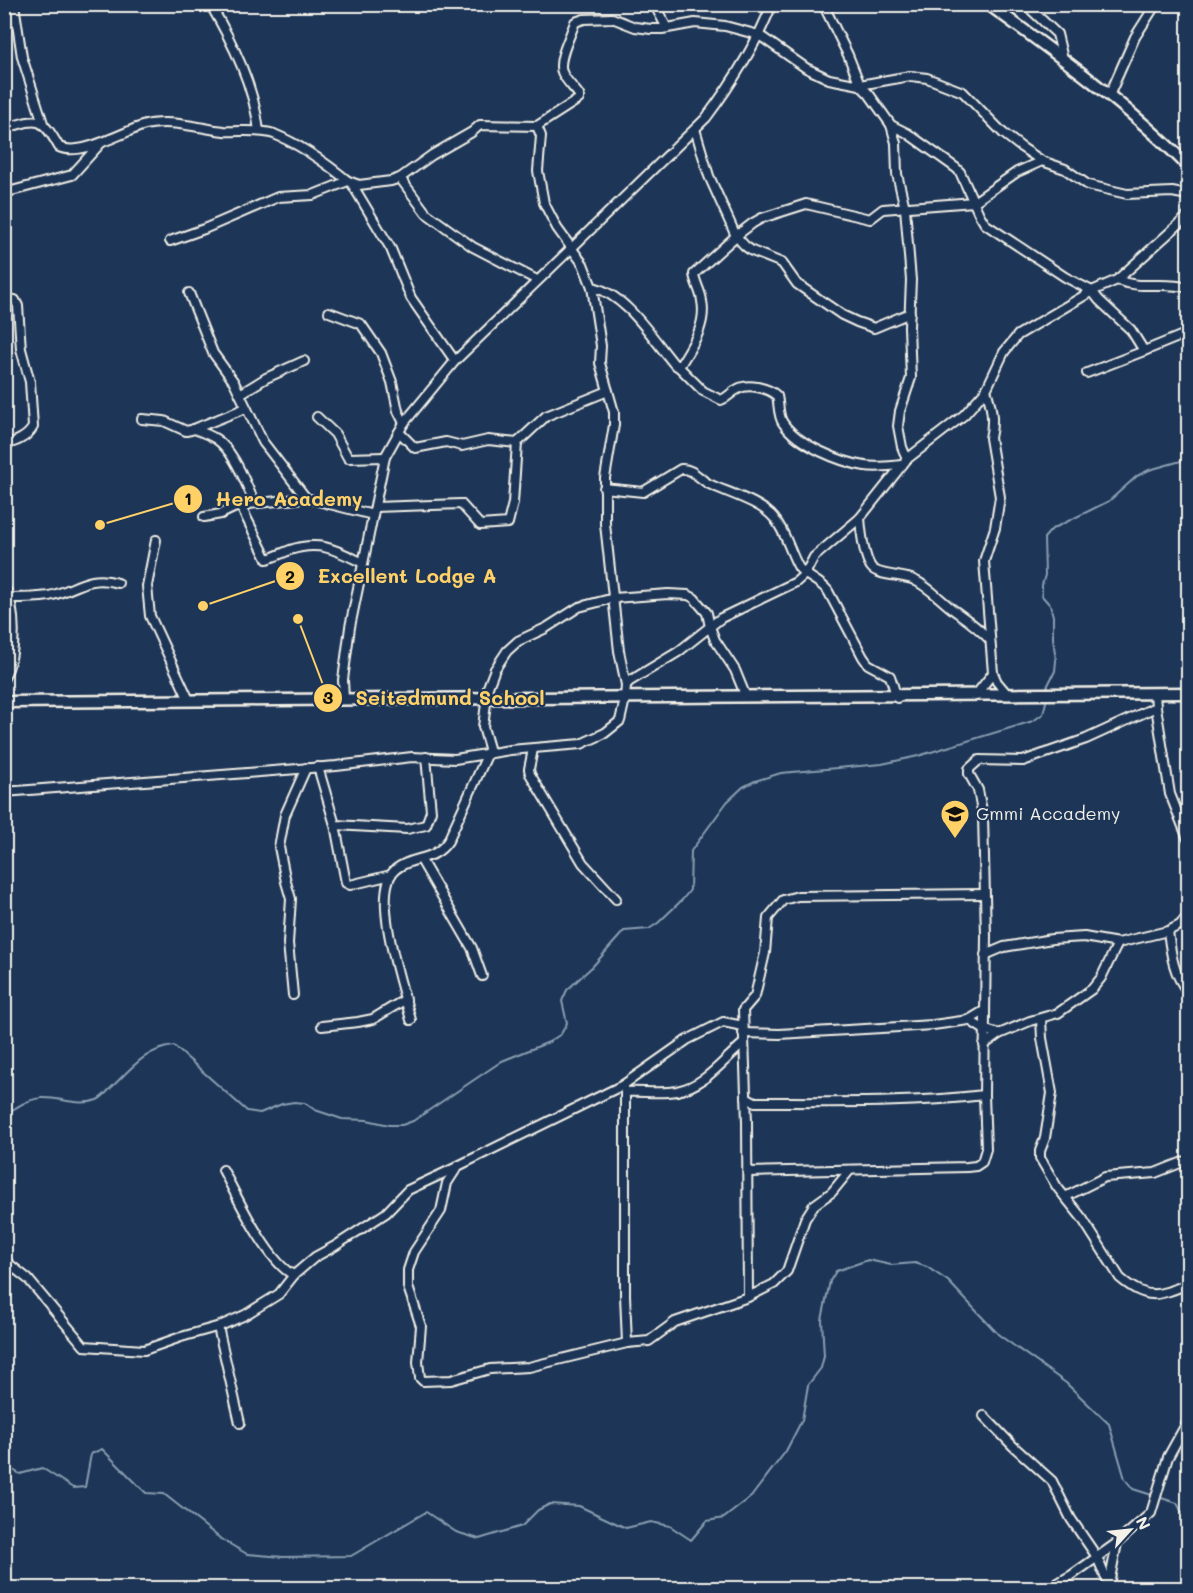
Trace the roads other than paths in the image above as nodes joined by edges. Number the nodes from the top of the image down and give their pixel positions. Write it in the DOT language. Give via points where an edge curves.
graph roads {
  1 [pos="14,4"];
  2 [pos="210,4"];
  3 [pos="654,4"];
  4 [pos="772,4"];
  5 [pos="823,4"];
  6 [pos="988,4"];
  7 [pos="1025,4"];
  8 [pos="1156,4"];
  9 [pos="667,28"];
  10 [pos="759,35"];
  11 [pos="1063,59"];
  12 [pos="860,85"];
  13 [pos="1109,96"];
  14 [pos="43,123"];
  15 [pos="891,125"];
  16 [pos="537,126"];
  17 [pos="4,129"];
  18 [pos="695,129"];
  19 [pos="259,131"];
  20 [pos="101,143"];
  21 [pos="1042,161"];
  22 [pos="1188,166"];
  23 [pos="412,169"];
  24 [pos="400,178"];
  25 [pos="350,183"];
  26 [pos="410,190"];
  27 [pos="4,193"];
  28 [pos="1188,195"];
  29 [pos="974,202"];
  30 [pos="905,208"];
  31 [pos="1188,216"];
  32 [pos="736,236"];
  33 [pos="170,241"];
  34 [pos="571,250"];
  35 [pos="537,280"];
  36 [pos="1117,280"];
  37 [pos="592,287"];
  38 [pos="1188,288"];
  39 [pos="1092,291"];
  40 [pos="189,293"];
  41 [pos="4,299"];
  42 [pos="329,312"];
  43 [pos="910,314"];
  44 [pos="1188,333"];
  45 [pos="1144,351"];
  46 [pos="304,361"];
  47 [pos="455,361"];
  48 [pos="679,367"];
  49 [pos="1087,373"];
  50 [pos="986,390"];
  51 [pos="608,391"];
  52 [pos="240,394"];
  53 [pos="246,408"];
  54 [pos="317,417"];
  55 [pos="142,420"];
  56 [pos="404,423"];
  57 [pos="194,429"];
  58 [pos="399,432"];
  59 [pos="517,443"];
  60 [pos="4,445"];
  61 [pos="385,457"];
  62 [pos="905,462"];
  63 [pos="604,488"];
  64 [pos="306,498"];
  65 [pos="255,503"];
  66 [pos="240,505"];
  67 [pos="374,511"];
  68 [pos="204,517"];
  69 [pos="860,518"];
  70 [pos="156,540"];
  71 [pos="363,563"];
  72 [pos="805,574"];
  73 [pos="118,584"];
  74 [pos="4,585"];
  75 [pos="10,598"];
  76 [pos="614,598"];
  77 [pos="710,627"];
  78 [pos="990,640"];
  79 [pos="993,673"];
  80 [pos="4,678"];
  81 [pos="626,685"];
  82 [pos="1155,693"];
  83 [pos="1188,693"];
  84 [pos="1008,695"];
  85 [pos="975,696"];
  86 [pos="746,697"];
  87 [pos="897,698"];
  88 [pos="344,699"];
  89 [pos="625,699"];
  90 [pos="189,700"];
  91 [pos="486,700"];
  92 [pos="4,702"];
  93 [pos="1156,707"];
  94 [pos="533,749"];
  95 [pos="488,753"];
  96 [pos="426,757"];
  97 [pos="318,767"];
  98 [pos="306,768"];
  99 [pos="4,792"];
  100 [pos="335,825"];
  101 [pos="1188,838"];
  102 [pos="421,860"];
  103 [pos="391,875"];
  104 [pos="984,894"];
  105 [pos="616,899"];
  106 [pos="1188,916"];
  107 [pos="1168,931"];
  108 [pos="986,936"];
  109 [pos="1118,943"];
  110 [pos="1004,946"];
  111 [pos="985,955"];
  112 [pos="482,976"];
  113 [pos="1188,992"];
  114 [pos="293,995"];
  115 [pos="406,999"];
  116 [pos="743,1010"];
  117 [pos="984,1011"];
  118 [pos="1041,1019"];
  119 [pos="411,1020"];
  120 [pos="969,1020"];
  121 [pos="723,1022"];
  122 [pos="322,1026"];
  123 [pos="983,1029"];
  124 [pos="743,1030"];
  125 [pos="999,1034"];
  126 [pos="744,1043"];
  127 [pos="984,1046"];
  128 [pos="624,1089"];
  129 [pos="984,1095"];
  130 [pos="746,1097"];
  131 [pos="755,1102"];
  132 [pos="746,1111"];
  133 [pos="1188,1160"];
  134 [pos="458,1166"];
  135 [pos="223,1170"];
  136 [pos="850,1170"];
  137 [pos="748,1172"];
  138 [pos="1065,1197"];
  139 [pos="4,1260"];
  140 [pos="294,1275"];
  141 [pos="1188,1284"];
  142 [pos="748,1297"];
  143 [pos="218,1327"];
  144 [pos="627,1344"];
  145 [pos="984,1416"];
  146 [pos="1188,1422"];
  147 [pos="240,1423"];
  148 [pos="1117,1543"];
  149 [pos="1097,1557"];
  150 [pos="1110,1586"];
  151 [pos="1049,1588"];
  1 -- 14 [label="street" via="22,57"];
  2 -- 19 [label="street" via="252,92"];
  3 -- 9 [label="street"];
  4 -- 10 [label="street"];
  5 -- 12 [label="street"];
  6 -- 11 [label="main road"];
  7 -- 11 [label="street" via="1057,34"];
  8 -- 13 [label="street" via="1135,37"];
  9 -- 10 [label="street" via="695,22"];
  9 -- 16 [label="street" via="635,27 612,18 577,21 562,53 562,70 579,99"];
  10 -- 12 [label="street" via="818,74"];
  10 -- 18 [label="street" via="728,89"];
  11 -- 13 [label="main road"];
  12 -- 15 [label="street"];
  12 -- 21 [label="street" via="910,76 956,88 1004,133"];
  13 -- 22 [label="main road"];
  14 -- 17 [label="street" via="27,122"];
  14 -- 20 [label="street" via="62,148"];
  15 -- 29 [label="street" via="956,168"];
  15 -- 30 [label="street"];
  16 -- 23 [label="street" via="480,125"];
  16 -- 34 [label="street" via="541,136 538,171 544,203"];
  18 -- 32 [label="street" via="709,176"];
  18 -- 34 [label="street"];
  19 -- 20 [label="street" via="223,131 165,123 143,126"];
  19 -- 25 [label="street" via="278,136 317,158"];
  20 -- 27 [label="street" via="72,175"];
  21 -- 28 [label="street" via="1088,185 1115,193"];
  21 -- 29 [label="street" via="1017,172"];
  23 -- 24 [label="street"];
  23 -- 26 [label="street"];
  24 -- 25 [label="street" via="370,185"];
  24 -- 26 [label="street"];
  25 -- 33 [label="street" via="313,195 273,198"];
  25 -- 47 [label="street" via="391,249 411,298"];
  26 -- 35 [label="street" via="426,213 473,247"];
  29 -- 30 [label="street"];
  29 -- 39 [label="street" via="985,224"];
  30 -- 32 [label="street" via="884,209 870,219 806,204 762,218"];
  30 -- 43 [label="street"];
  31 -- 36 [label="street"];
  32 -- 43 [label="street" via="752,252 782,263 797,284 857,322 874,327"];
  32 -- 48 [label="street" via="694,274 704,314 700,330"];
  34 -- 35 [label="street"];
  34 -- 37 [label="street" via="583,264"];
  35 -- 47 [label="street"];
  36 -- 38 [label="street" via="1131,285"];
  36 -- 39 [label="street"];
  37 -- 48 [label="street" via="633,312"];
  37 -- 51 [label="street" via="600,363"];
  39 -- 45 [label="street" via="1131,330"];
  39 -- 50 [label="street" via="1018,335 1004,352"];
  40 -- 52 [label="street" via="213,353"];
  41 -- 60 [label="street" via="15,300 18,306 33,428 17,441"];
  42 -- 56 [label="street" via="361,324 381,353"];
  43 -- 62 [label="street" via="911,378 898,426"];
  44 -- 45 [label="street"];
  45 -- 49 [label="street"];
  46 -- 52 [label="street"];
  47 -- 56 [label="street"];
  48 -- 62 [label="street" via="703,392 721,400 740,387 770,391 777,396 781,419 792,432 843,461 865,466"];
  50 -- 62 [label="street" via="964,415"];
  50 -- 78 [label="street" via="992,408 990,438 1000,497 984,561"];
  51 -- 59 [label="street" via="546,416"];
  51 -- 63 [label="street" via="615,419"];
  52 -- 53 [label="street"];
  53 -- 57 [label="street"];
  53 -- 64 [label="street" via="271,454"];
  54 -- 61 [label="street" via="335,434 348,459"];
  55 -- 57 [label="street" via="164,421 186,431"];
  56 -- 58 [label="street"];
  57 -- 65 [label="street" via="222,444"];
  58 -- 59 [label="street" via="415,448 446,442 462,446 488,440"];
  58 -- 61 [label="street"];
  59 -- 67 [label="street" via="508,523 480,525 461,504"];
  61 -- 67 [label="street"];
  62 -- 69 [label="street"];
  63 -- 72 [label="street" via="643,492 681,470 691,471 772,516"];
  63 -- 76 [label="street"];
  64 -- 65 [label="street"];
  64 -- 67 [label="street"];
  65 -- 66 [label="street"];
  66 -- 68 [label="street"];
  66 -- 71 [label="street" via="267,560 318,545"];
  67 -- 71 [label="street"];
  69 -- 72 [label="street" via="814,557"];
  69 -- 78 [label="street" via="870,567 875,572 918,581 976,624"];
  70 -- 90 [label="street" via="147,586 150,616"];
  71 -- 88 [label="street" via="350,627"];
  72 -- 77 [label="street"];
  72 -- 87 [label="street" via="828,591 862,657 890,676"];
  73 -- 75 [label="street" via="104,579 88,581 51,595"];
  74 -- 75 [label="street"];
  75 -- 80 [label="street" via="13,658"];
  76 -- 77 [label="street" via="688,595 703,606"];
  76 -- 81 [label="street"];
  76 -- 91 [label="street" via="579,607 518,640 495,669"];
  77 -- 81 [label="street"];
  77 -- 86 [label="street"];
  78 -- 79 [label="street"];
  79 -- 84 [label="street"];
  79 -- 85 [label="street"];
  81 -- 89 [label="street"];
  82 -- 83 [label="main road"];
  82 -- 84 [label="main road"];
  82 -- 93 [label="street"];
  84 -- 85 [label="main road"];
  85 -- 87 [label="main road"];
  86 -- 87 [label="main road"];
  86 -- 89 [label="main road"];
  88 -- 90 [label="main road"];
  88 -- 91 [label="main road"];
  89 -- 91 [label="main road"];
  89 -- 94 [label="street" via="620,721 600,736 581,744"];
  90 -- 92 [label="main road"];
  91 -- 95 [label="street" via="483,727"];
  93 -- 101 [label="street" via="1170,794"];
  93 -- 104 [label="street" via="1086,739 1023,761 975,762 969,774 978,790 983,816"];
  94 -- 95 [label="street"];
  94 -- 105 [label="street" via="530,774 583,863"];
  95 -- 96 [label="street" via="455,759"];
  95 -- 102 [label="street" via="447,841 437,853"];
  96 -- 97 [label="street"];
  96 -- 100 [label="street" via="431,812 426,825 407,829"];
  97 -- 98 [label="street"];
  97 -- 100 [label="street"];
  98 -- 99 [label="street"];
  98 -- 114 [label="street" via="285,815 279,847 291,899 288,943"];
  100 -- 103 [label="street" via="347,884"];
  102 -- 103 [label="street" via="397,868"];
  102 -- 112 [label="street" via="472,948"];
  103 -- 115 [label="street" via="385,896 389,936"];
  104 -- 108 [label="street"];
  104 -- 116 [label="street" via="798,896 783,900 768,918 755,996"];
  106 -- 107 [label="street" via="1180,926"];
  107 -- 109 [label="street"];
  107 -- 113 [label="street" via="1171,959"];
  108 -- 110 [label="street"];
  108 -- 111 [label="street"];
  109 -- 110 [label="street" via="1084,937"];
  109 -- 118 [label="street" via="1092,989 1058,1013"];
  110 -- 111 [label="street"];
  111 -- 117 [label="street"];
  115 -- 119 [label="street"];
  115 -- 122 [label="street" via="373,1019"];
  116 -- 121 [label="street"];
  116 -- 124 [label="street"];
  117 -- 120 [label="street"];
  117 -- 123 [label="street"];
  118 -- 125 [label="street"];
  118 -- 138 [label="street" via="1052,1093 1040,1158"];
  120 -- 123 [label="street"];
  120 -- 124 [label="street" via="779,1034"];
  121 -- 124 [label="street"];
  121 -- 128 [label="street" via="687,1040"];
  123 -- 125 [label="street"];
  123 -- 127 [label="street"];
  124 -- 126 [label="street"];
  125 -- 127 [label="street"];
  126 -- 128 [label="street" via="707,1077 685,1089"];
  126 -- 130 [label="street"];
  127 -- 129 [label="street"];
  128 -- 134 [label="street"];
  128 -- 144 [label="street"];
  129 -- 131 [label="street" via="913,1101"];
  129 -- 136 [label="street" via="986,1149 982,1162 976,1166"];
  130 -- 131 [label="street"];
  130 -- 132 [label="street"];
  131 -- 132 [label="street"];
  132 -- 137 [label="street"];
  133 -- 138 [label="street" via="1155,1173 1105,1177"];
  134 -- 140 [label="street" via="408,1190 386,1213 315,1257"];
  134 -- 144 [label="street" via="447,1183 441,1211 414,1252 408,1270 408,1287 420,1326 420,1378 451,1380"];
  135 -- 140 [label="street" via="259,1237 284,1270"];
  136 -- 137 [label="street"];
  136 -- 142 [label="street" via="805,1218 787,1271 774,1284"];
  137 -- 142 [label="street"];
  138 -- 141 [label="street" via="1120,1278 1138,1292 1161,1293"];
  139 -- 143 [label="street" via="28,1279 88,1347 144,1350"];
  140 -- 143 [label="street" via="270,1301"];
  142 -- 144 [label="street" via="675,1322 649,1341"];
  143 -- 147 [label="street"];
  145 -- 149 [label="street" via="1052,1481 1071,1519"];
  146 -- 148 [label="street" via="1168,1457 1153,1509"];
  148 -- 149 [label="street"];
  148 -- 150 [label="street"];
  149 -- 150 [label="street"];
  149 -- 151 [label="street"];
}
